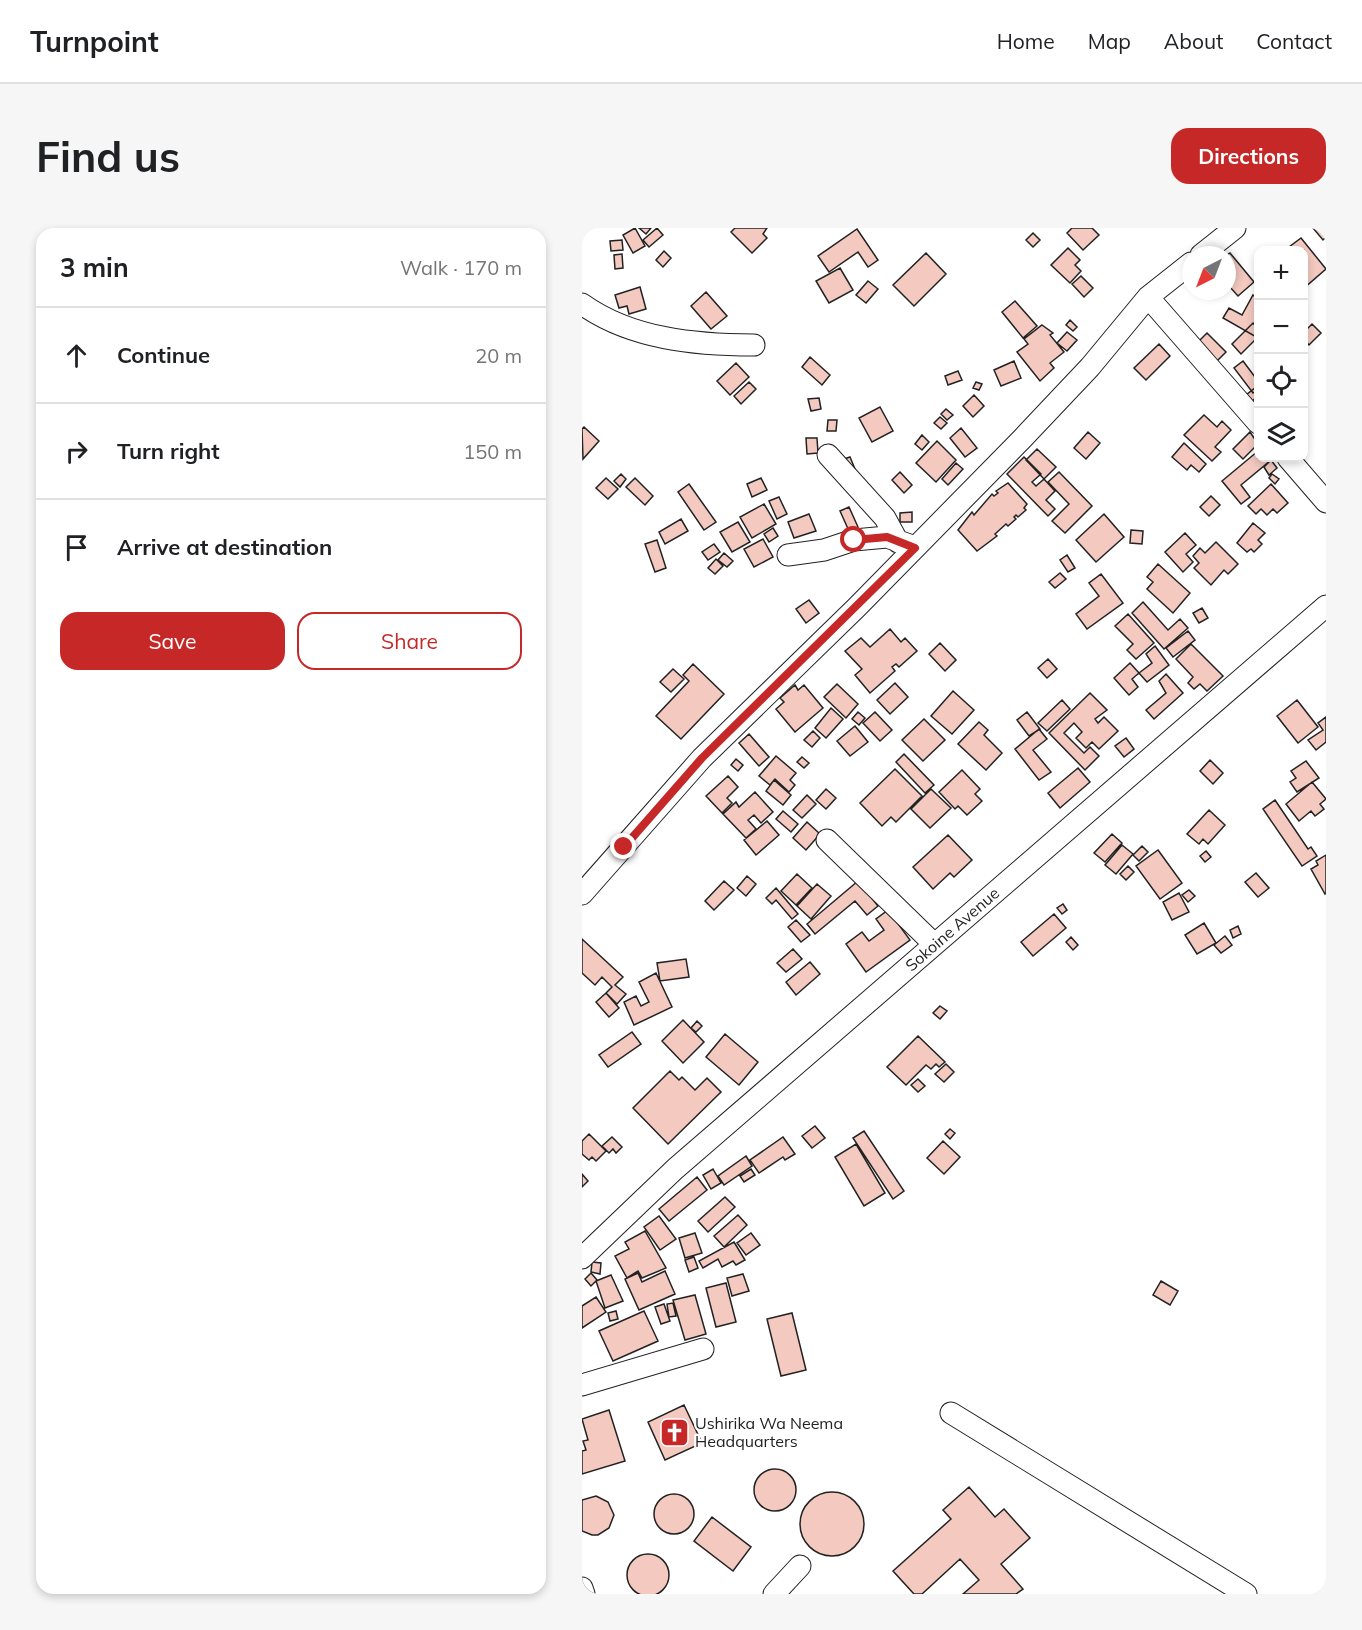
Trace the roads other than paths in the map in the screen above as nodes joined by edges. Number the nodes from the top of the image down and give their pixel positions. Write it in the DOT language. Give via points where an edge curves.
graph roads {
  1 [pos="1235,228"];
  2 [pos="1212,246"];
  3 [pos="1182,270"];
  4 [pos="1148,297"];
  5 [pos="582,304"];
  6 [pos="754,345"];
  7 [pos="1254,418"];
  8 [pos="828,455"];
  9 [pos="1291,462"];
  10 [pos="1326,502"];
  11 [pos="907,544"];
  12 [pos="788,555"];
  13 [pos="1326,606"];
  14 [pos="827,840"];
  15 [pos="582,894"];
  16 [pos="934,945"];
  17 [pos="582,1258"];
  18 [pos="703,1350"];
  19 [pos="582,1385"];
  20 [pos="951,1413"];
  21 [pos="800,1566"];
  22 [pos="582,1588"];
  23 [pos="584,1594"];
  24 [pos="774,1594"];
  25 [pos="1246,1594"];
  1 -- 2 [label="street"];
  3 -- 4 [label="street"];
  4 -- 7 [label="street"];
  4 -- 11 [label="street" via="1075,383"];
  5 -- 6 [label="street" via="643,333 684,341"];
  8 -- 11 [label="street"];
  9 -- 10 [label="street"];
  11 -- 12 [label="street" via="887,537 854,540 824,550"];
  11 -- 15 [label="street" via="702,758"];
  13 -- 16 [label="street, Sokoine Avenue"];
  14 -- 16 [label="street"];
  16 -- 17 [label="street, Sokoine Avenue" via="675,1169"];
  18 -- 19 [label="street"];
  20 -- 25 [label="street"];
  21 -- 24 [label="street"];
  22 -- 23 [label="street"];
}
